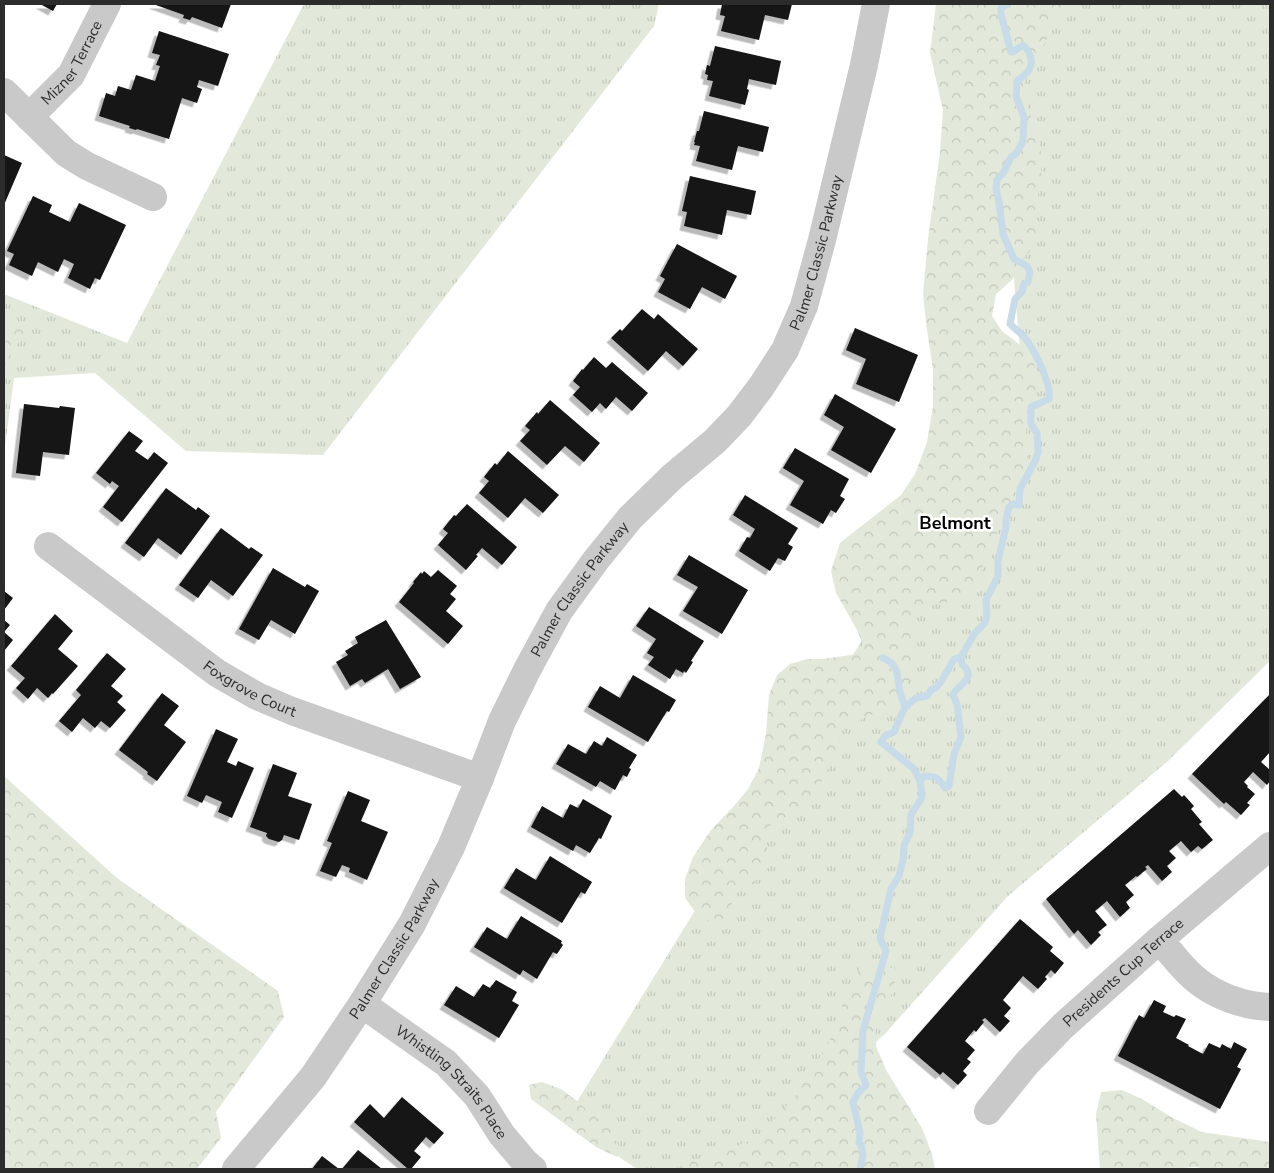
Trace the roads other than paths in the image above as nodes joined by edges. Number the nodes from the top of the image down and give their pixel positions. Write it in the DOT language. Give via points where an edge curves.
graph roads {
  1 [pos="107,4"];
  2 [pos="876,4"];
  3 [pos="4,92"];
  4 [pos="29,117"];
  5 [pos="153,197"];
  6 [pos="48,546"];
  7 [pos="480,778"];
  8 [pos="1270,846"];
  9 [pos="1159,940"];
  10 [pos="362,1004"];
  11 [pos="1270,1007"];
  12 [pos="988,1111"];
  13 [pos="236,1169"];
  14 [pos="533,1169"];
  1 -- 4 [label="street, Mizner Terrace" via="71,75"];
  2 -- 7 [label="street, Palmer Classic Parkway" via="822,240 804,306 785,350 739,416 630,518 559,611 502,721"];
  3 -- 4 [label="street"];
  4 -- 5 [label="street" via="66,152 87,166"];
  6 -- 7 [label="street, Foxgrove Court" via="217,673 258,696"];
  7 -- 10 [label="street, Palmer Classic Parkway" via="451,847 412,924"];
  8 -- 9 [label="street, Presidents Cup Terrace"];
  9 -- 11 [label="street" via="1194,978 1214,992"];
  9 -- 12 [label="street, Presidents Cup Terrace" via="1063,1026 1027,1063"];
  10 -- 13 [label="street, Palmer Classic Parkway" via="313,1077"];
  10 -- 14 [label="street, Whistling Straits Place" via="446,1063 477,1096 502,1135"];
}
